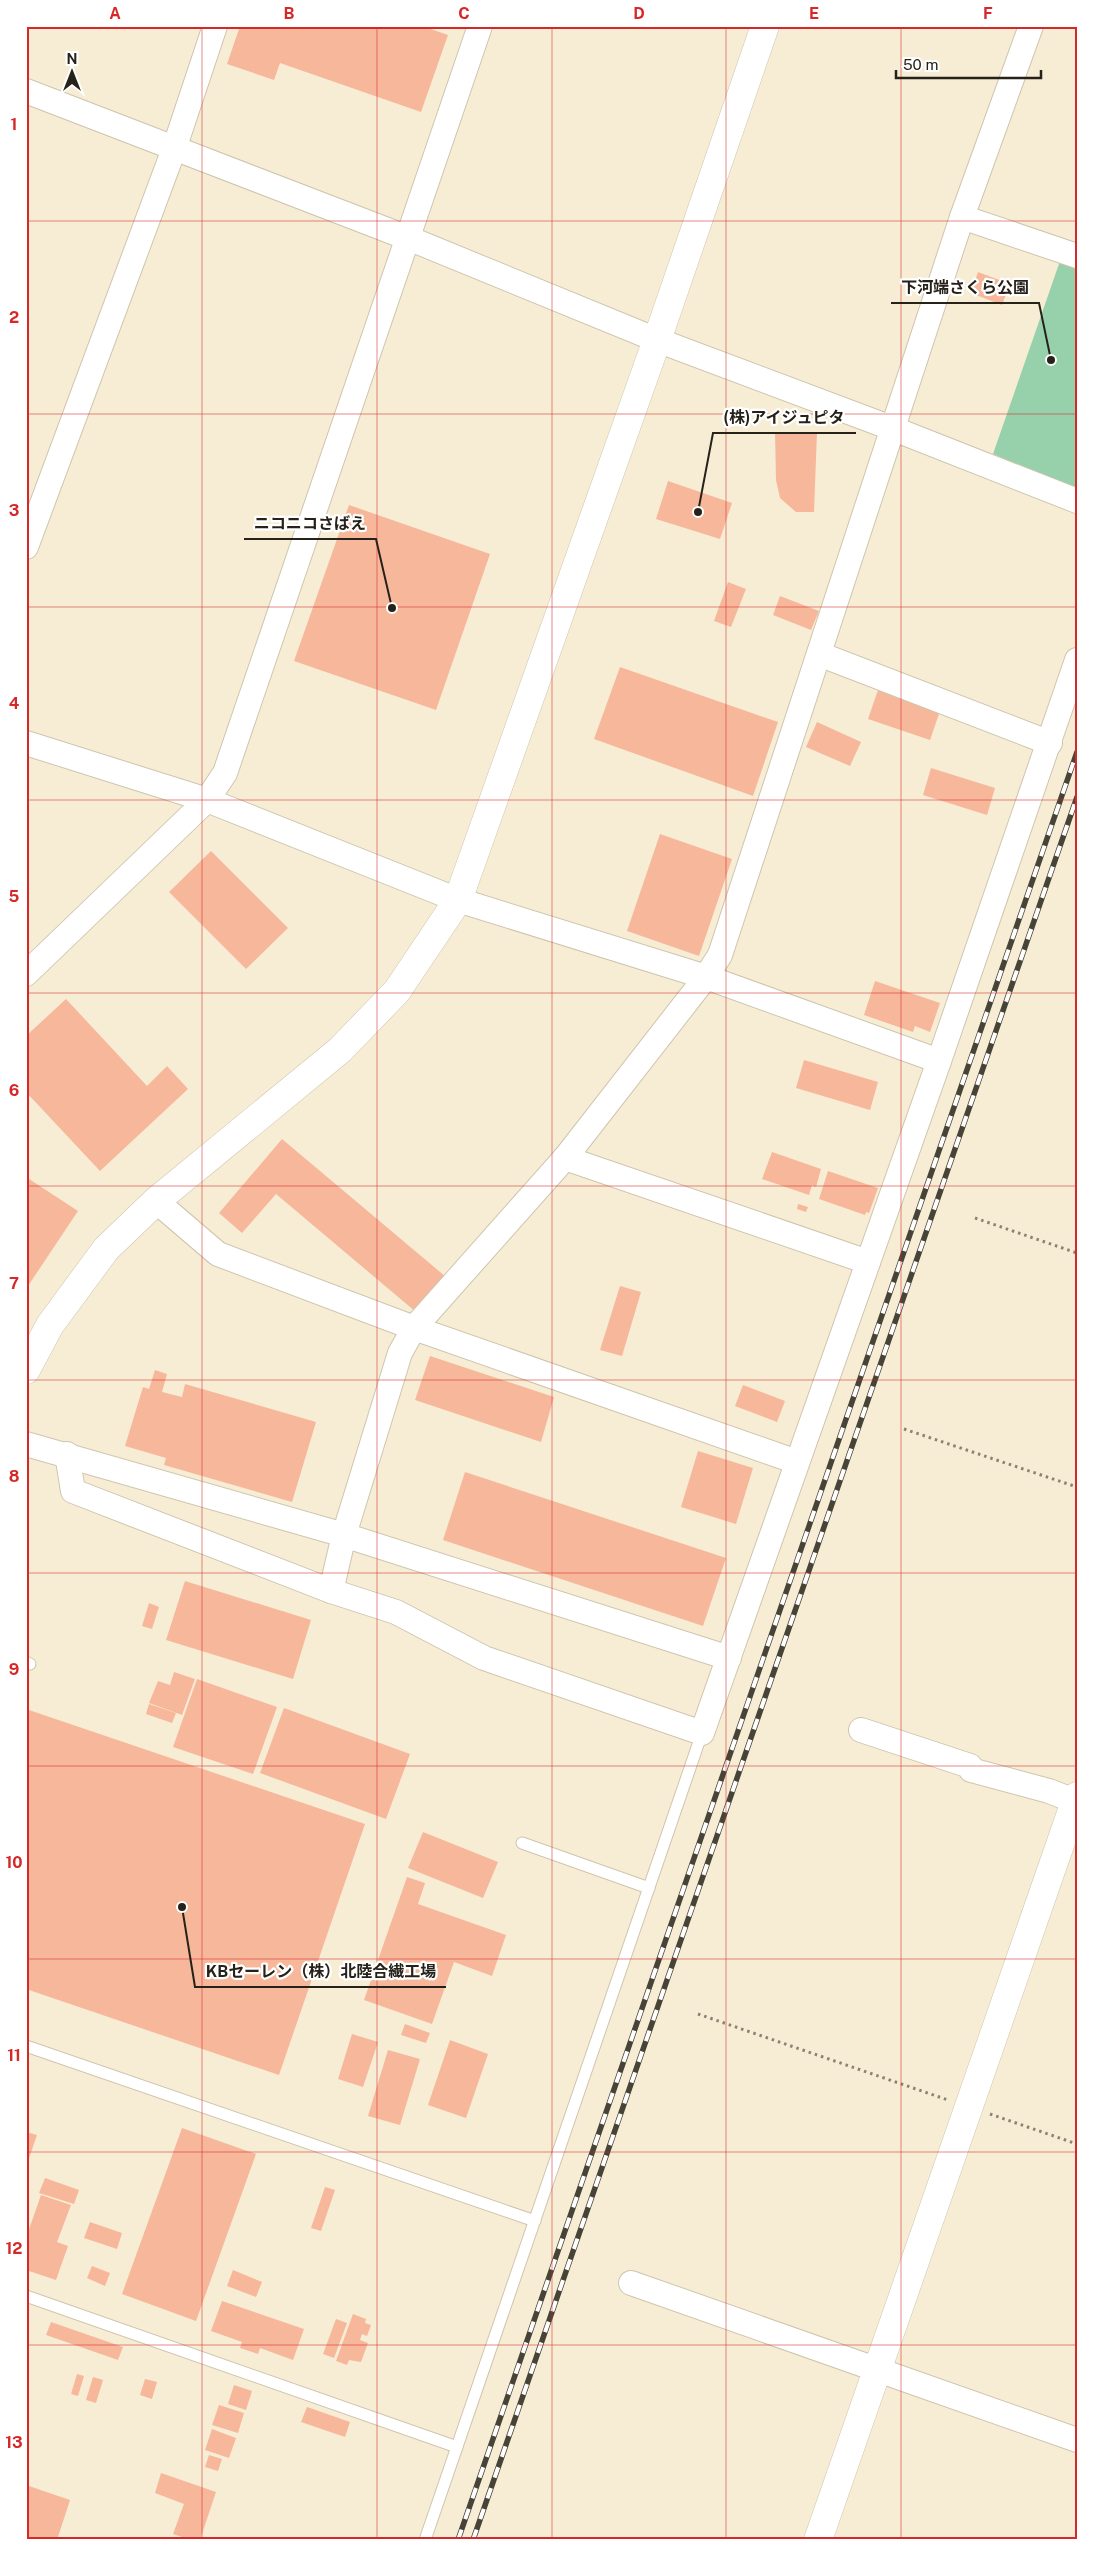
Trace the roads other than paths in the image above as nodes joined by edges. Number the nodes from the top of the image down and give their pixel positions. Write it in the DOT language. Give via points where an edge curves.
graph roads {
  1 [pos="215,26"];
  2 [pos="480,26"];
  3 [pos="764,26"];
  4 [pos="1031,26"];
  5 [pos="26,91"];
  6 [pos="174,149"];
  7 [pos="962,217"];
  8 [pos="408,238"];
  9 [pos="1077,256"];
  10 [pos="657,340"];
  11 [pos="894,429"];
  12 [pos="1077,502"];
  13 [pos="26,546"];
  14 [pos="819,654"];
  15 [pos="1077,660"];
  16 [pos="26,743"];
  17 [pos="1050,743"];
  18 [pos="207,800"];
  19 [pos="458,900"];
  20 [pos="26,974"];
  21 [pos="706,977"];
  22 [pos="940,1060"];
  23 [pos="564,1158"];
  24 [pos="156,1201"];
  25 [pos="868,1262"];
  26 [pos="414,1328"];
  27 [pos="26,1370"];
  28 [pos="26,1444"];
  29 [pos="67,1454"];
  30 [pos="797,1462"];
  31 [pos="344,1535"];
  32 [pos="330,1591"];
  33 [pos="729,1658"];
  34 [pos="861,1730"];
  35 [pos="702,1733"];
  36 [pos="1076,1800"];
  37 [pos="522,1843"];
  38 [pos="649,1888"];
  39 [pos="26,2046"];
  40 [pos="535,2221"];
  41 [pos="631,2283"];
  42 [pos="26,2296"];
  43 [pos="877,2369"];
  44 [pos="1077,2440"];
  45 [pos="457,2447"];
  46 [pos="425,2540"];
  47 [pos="818,2540"];
  1 -- 6 [label="street"];
  2 -- 8 [label="street"];
  3 -- 10 [label="street"];
  4 -- 7 [label="street"];
  5 -- 6 [label="street"];
  6 -- 8 [label="street"];
  6 -- 13 [label="street"];
  7 -- 9 [label="street"];
  7 -- 11 [label="street"];
  8 -- 10 [label="street"];
  8 -- 18 [label="street" via="225,773"];
  10 -- 11 [label="street"];
  10 -- 19 [label="street"];
  11 -- 12 [label="street"];
  11 -- 14 [label="street"];
  14 -- 17 [label="street"];
  14 -- 21 [label="street" via="720,955"];
  15 -- 17 [label="street"];
  16 -- 18 [label="street"];
  17 -- 22 [label="street"];
  18 -- 19 [label="street"];
  18 -- 20 [label="street"];
  19 -- 21 [label="street"];
  19 -- 24 [label="street" via="397,991 340,1050"];
  21 -- 22 [label="street"];
  21 -- 23 [label="street"];
  22 -- 25 [label="street"];
  23 -- 25 [label="street"];
  23 -- 26 [label="street"];
  24 -- 26 [label="street" via="218,1254"];
  24 -- 27 [label="street" via="106,1249 50,1325"];
  25 -- 30 [label="street"];
  26 -- 30 [label="street"];
  26 -- 31 [label="street" via="400,1353"];
  28 -- 29 [label="street"];
  29 -- 31 [label="street"];
  29 -- 32 [label="street" via="73,1491"];
  30 -- 33 [label="street"];
  31 -- 32 [label="street"];
  31 -- 33 [label="street"];
  32 -- 35 [label="street" via="396,1612 484,1658"];
  33 -- 35 [label="street"];
  34 -- 36 [label="street" via="970,1766 971,1770"];
  35 -- 38 [label="lane"];
  36 -- 43 [label="street"];
  37 -- 38 [label="lane"];
  38 -- 40 [label="lane"];
  39 -- 40 [label="lane"];
  40 -- 45 [label="lane"];
  41 -- 43 [label="street"];
  42 -- 45 [label="lane"];
  43 -- 44 [label="street"];
  43 -- 47 [label="street"];
  45 -- 46 [label="lane"];
}
